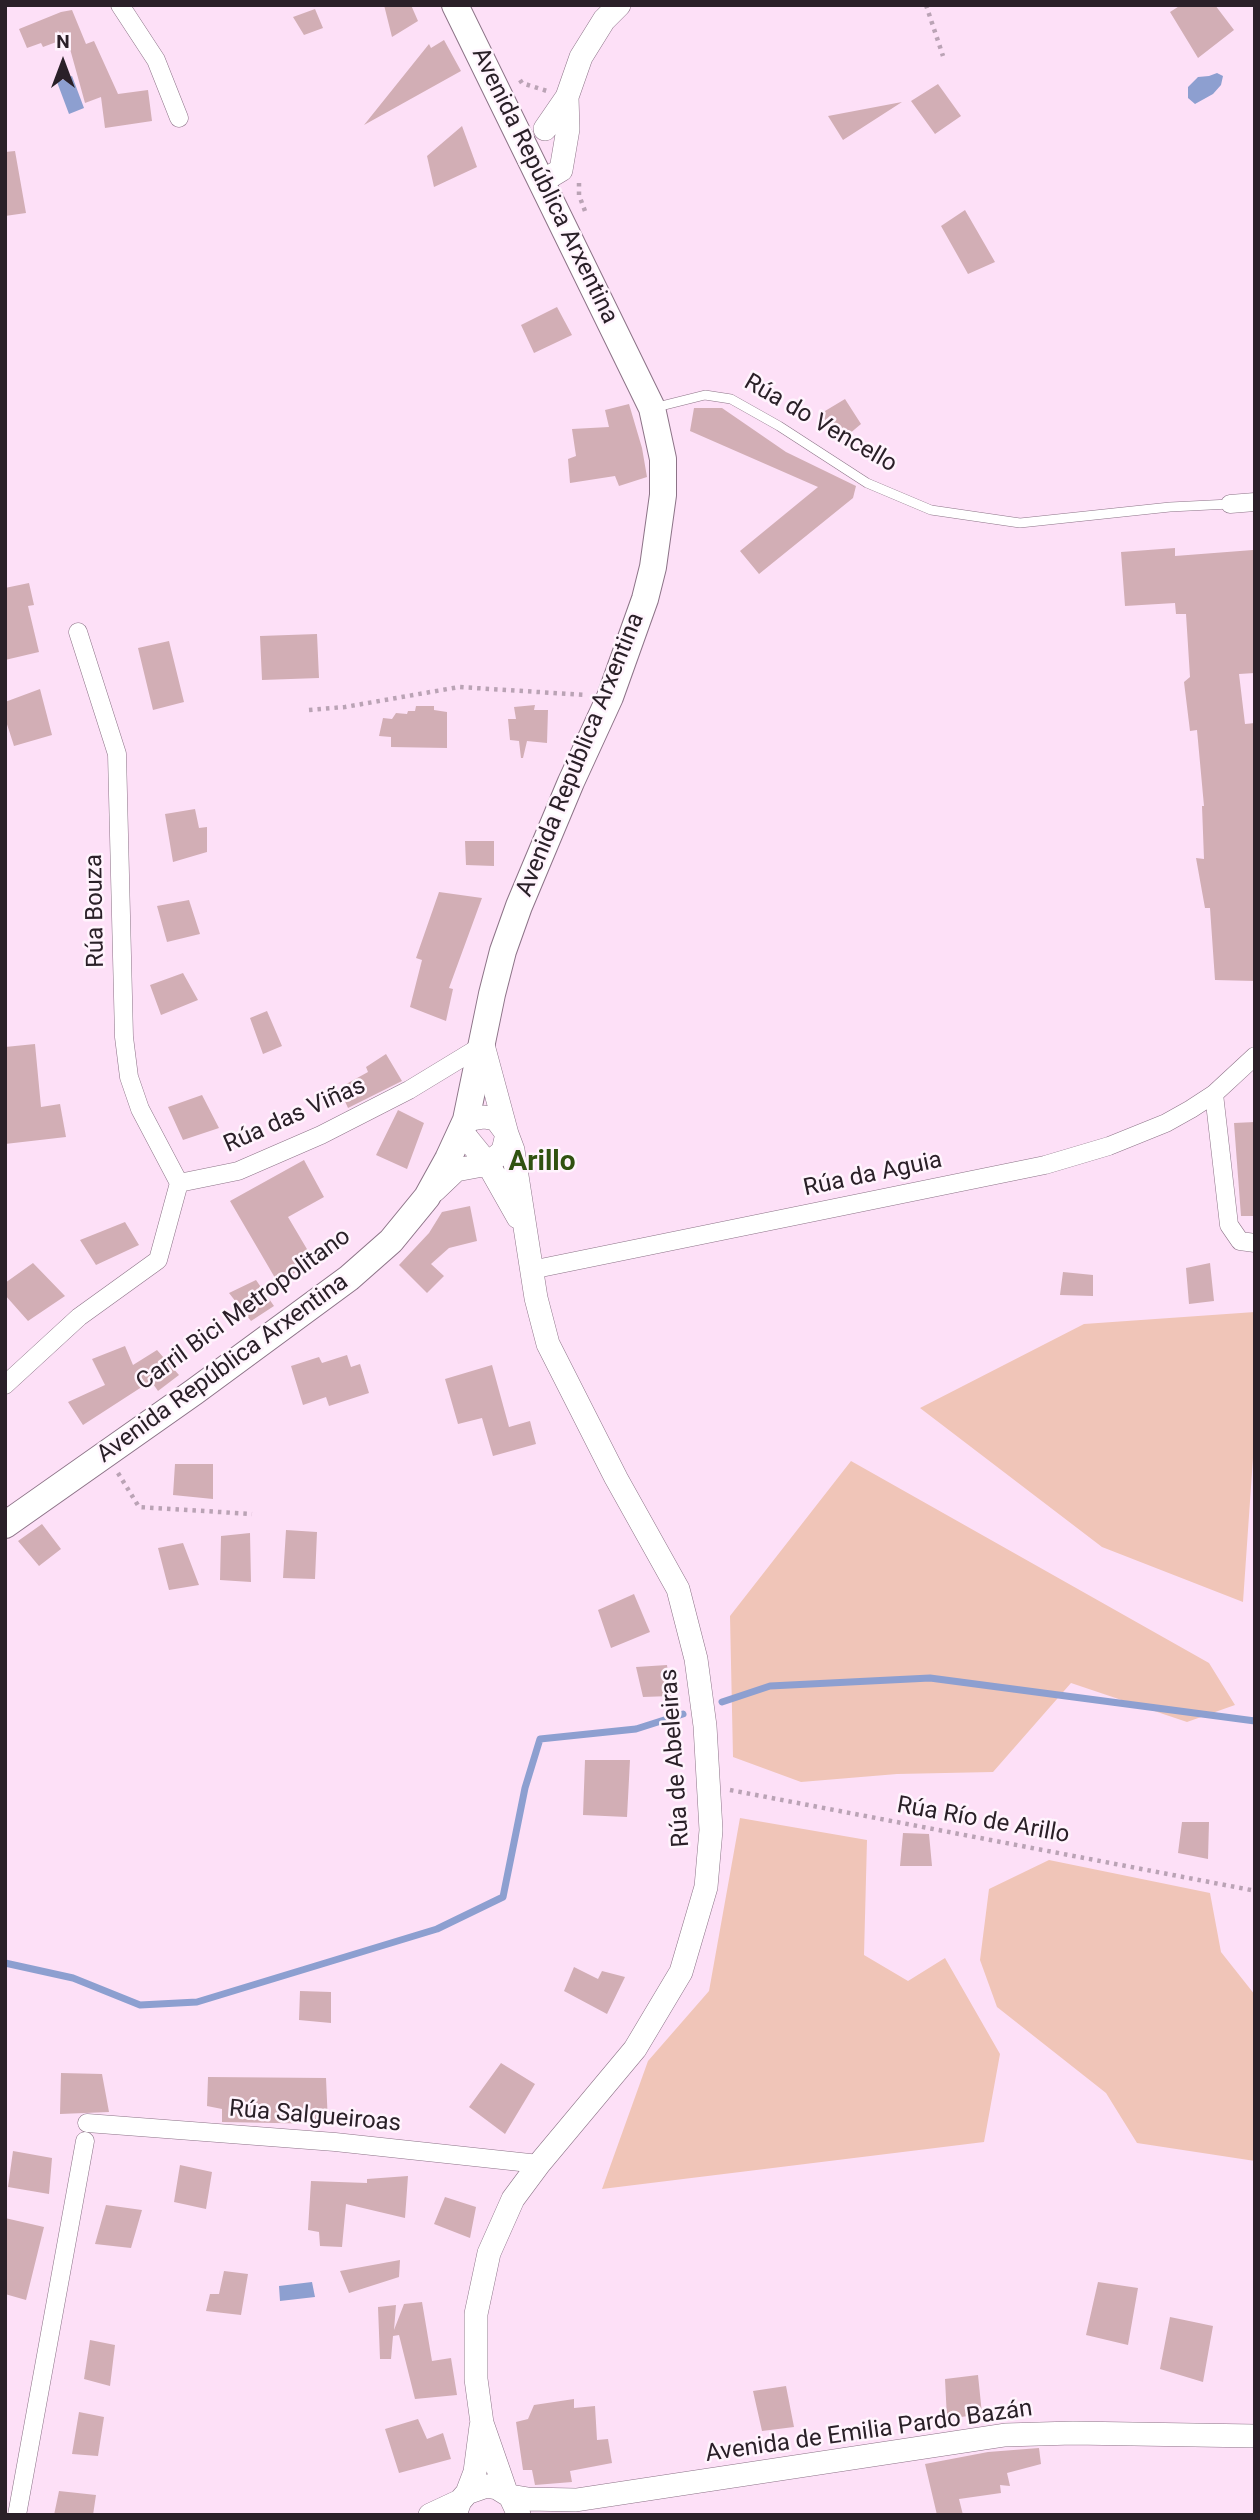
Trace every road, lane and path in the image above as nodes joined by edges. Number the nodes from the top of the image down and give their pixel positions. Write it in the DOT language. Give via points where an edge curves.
graph roads {
  1 [pos="120,5"];
  2 [pos="455,5"];
  3 [pos="619,5"];
  4 [pos="926,5"];
  5 [pos="943,56"];
  6 [pos="517,75"];
  7 [pos="567,97"];
  8 [pos="179,118"];
  9 [pos="545,129"];
  10 [pos="520,139"];
  11 [pos="565,151"];
  12 [pos="541,182"];
  13 [pos="579,182"];
  14 [pos="588,218"];
  15 [pos="652,408"];
  16 [pos="1255,502"];
  17 [pos="1230,504"];
  18 [pos="78,632"];
  19 [pos="610,697"];
  20 [pos="309,710"];
  21 [pos="483,1045"];
  22 [pos="1255,1056"];
  23 [pos="1214,1094"];
  24 [pos="464,1126"];
  25 [pos="507,1134"];
  26 [pos="488,1164"];
  27 [pos="179,1183"];
  28 [pos="427,1197"];
  29 [pos="525,1229"];
  30 [pos="1255,1243"];
  31 [pos="531,1270"];
  32 [pos="5,1385"];
  33 [pos="107,1454"];
  34 [pos="252,1514"];
  35 [pos="5,1525"];
  36 [pos="708,1788"];
  37 [pos="1251,1890"];
  38 [pos="539,2164"];
  39 [pos="482,2423"];
  40 [pos="1255,2436"];
  41 [pos="576,2500"];
  42 [pos="512,2501"];
  43 [pos="461,2503"];
  44 [pos="17,2515"];
  45 [pos="430,2515"];
  46 [pos="542,2515"];
  1 -- 8 [label="street" via="156,60"];
  2 -- 10 [label="main road, Avenida República Arxentina"];
  3 -- 7 [label="street" via="581,57"];
  4 -- 5 [label="path"];
  6 -- 7 [label="path" via="522,83"];
  7 -- 9 [label="street"];
  7 -- 11 [label="street"];
  9 -- 10 [label="street"];
  9 -- 11 [label="street" via="560,133"];
  10 -- 12 [label="main road, Avenida República Arxentina"];
  11 -- 12 [label="street" via="561,170"];
  12 -- 15 [label="main road, Avenida República Arxentina"];
  13 -- 14 [label="path"];
  15 -- 17 [label="lane, Rúa do Vencello" via="705,395 731,399 867,483 931,510 1020,523"];
  15 -- 19 [label="main road, Avenida República Arxentina" via="663,459 659,531 645,599"];
  16 -- 17 [label="street, Rúa do Vencello"];
  18 -- 27 [label="street, Rúa Bouza" via="117,754 124,1037 129,1077 140,1109"];
  19 -- 20 [label="path" via="459,687"];
  19 -- 21 [label="main road, Avenida República Arxentina" via="519,906 503,951"];
  21 -- 24 [label="main road, Avenida República Arxentina"];
  21 -- 25 [label="street, Avenida República Arxentina"];
  21 -- 27 [label="street, Rúa das Viñas" via="321,1135 238,1171"];
  22 -- 23 [label="street, Rúa da Aguia"];
  23 -- 30 [label="street" via="1229,1225 1240,1241"];
  23 -- 31 [label="street, Rúa da Aguia" via="1166,1123 1045,1165"];
  24 -- 25 [label="street" via="484,1117 496,1119"];
  24 -- 26 [label="street, Rúa de Abeleiras"];
  24 -- 28 [label="main road, Avenida República Arxentina"];
  25 -- 26 [label="street" via="503,1151"];
  25 -- 29 [label="street, Rúa de Abeleiras"];
  26 -- 28 [label="street, Avenida República Arxentina" via="456,1170"];
  26 -- 29 [label="street, Rúa de Abeleiras"];
  27 -- 32 [label="street" via="158,1259 79,1317"];
  28 -- 33 [label="main road, Avenida República Arxentina" via="391,1241 349,1278"];
  29 -- 31 [label="street, Rúa de Abeleiras"];
  31 -- 36 [label="street, Rúa de Abeleiras" via="548,1344 615,1478 678,1589 696,1659"];
  33 -- 34 [label="path" via="139,1507"];
  33 -- 35 [label="main road, Avenida República Arxentina"];
  36 -- 37 [label="path, Rúa Río de Arillo"];
  36 -- 38 [label="street, Rúa de Abeleiras" via="711,1830 706,1887 681,1972 635,2049"];
  38 -- 39 [label="street, Rúa de Abeleiras" via="513,2199 489,2253 476,2314 476,2379"];
  38 -- 44 [label="street, Rúa Salgueiroas" via="335,2141 86,2132"];
  39 -- 42 [label="street, Rúa de Abeleiras"];
  39 -- 43 [label="street, Rúa de Abeleiras" via="475,2472"];
  40 -- 41 [label="street, Avenida de Emilia Pardo Bazán" via="1005,2435"];
  41 -- 42 [label="street, Avenida de Emilia Pardo Bazán"];
  41 -- 46 [label="street, Avenida de Emilia Pardo Bazán"];
  42 -- 43 [label="street, Avenida de Emilia Pardo Bazán" via="487,2486"];
  43 -- 45 [label="street"];
}
